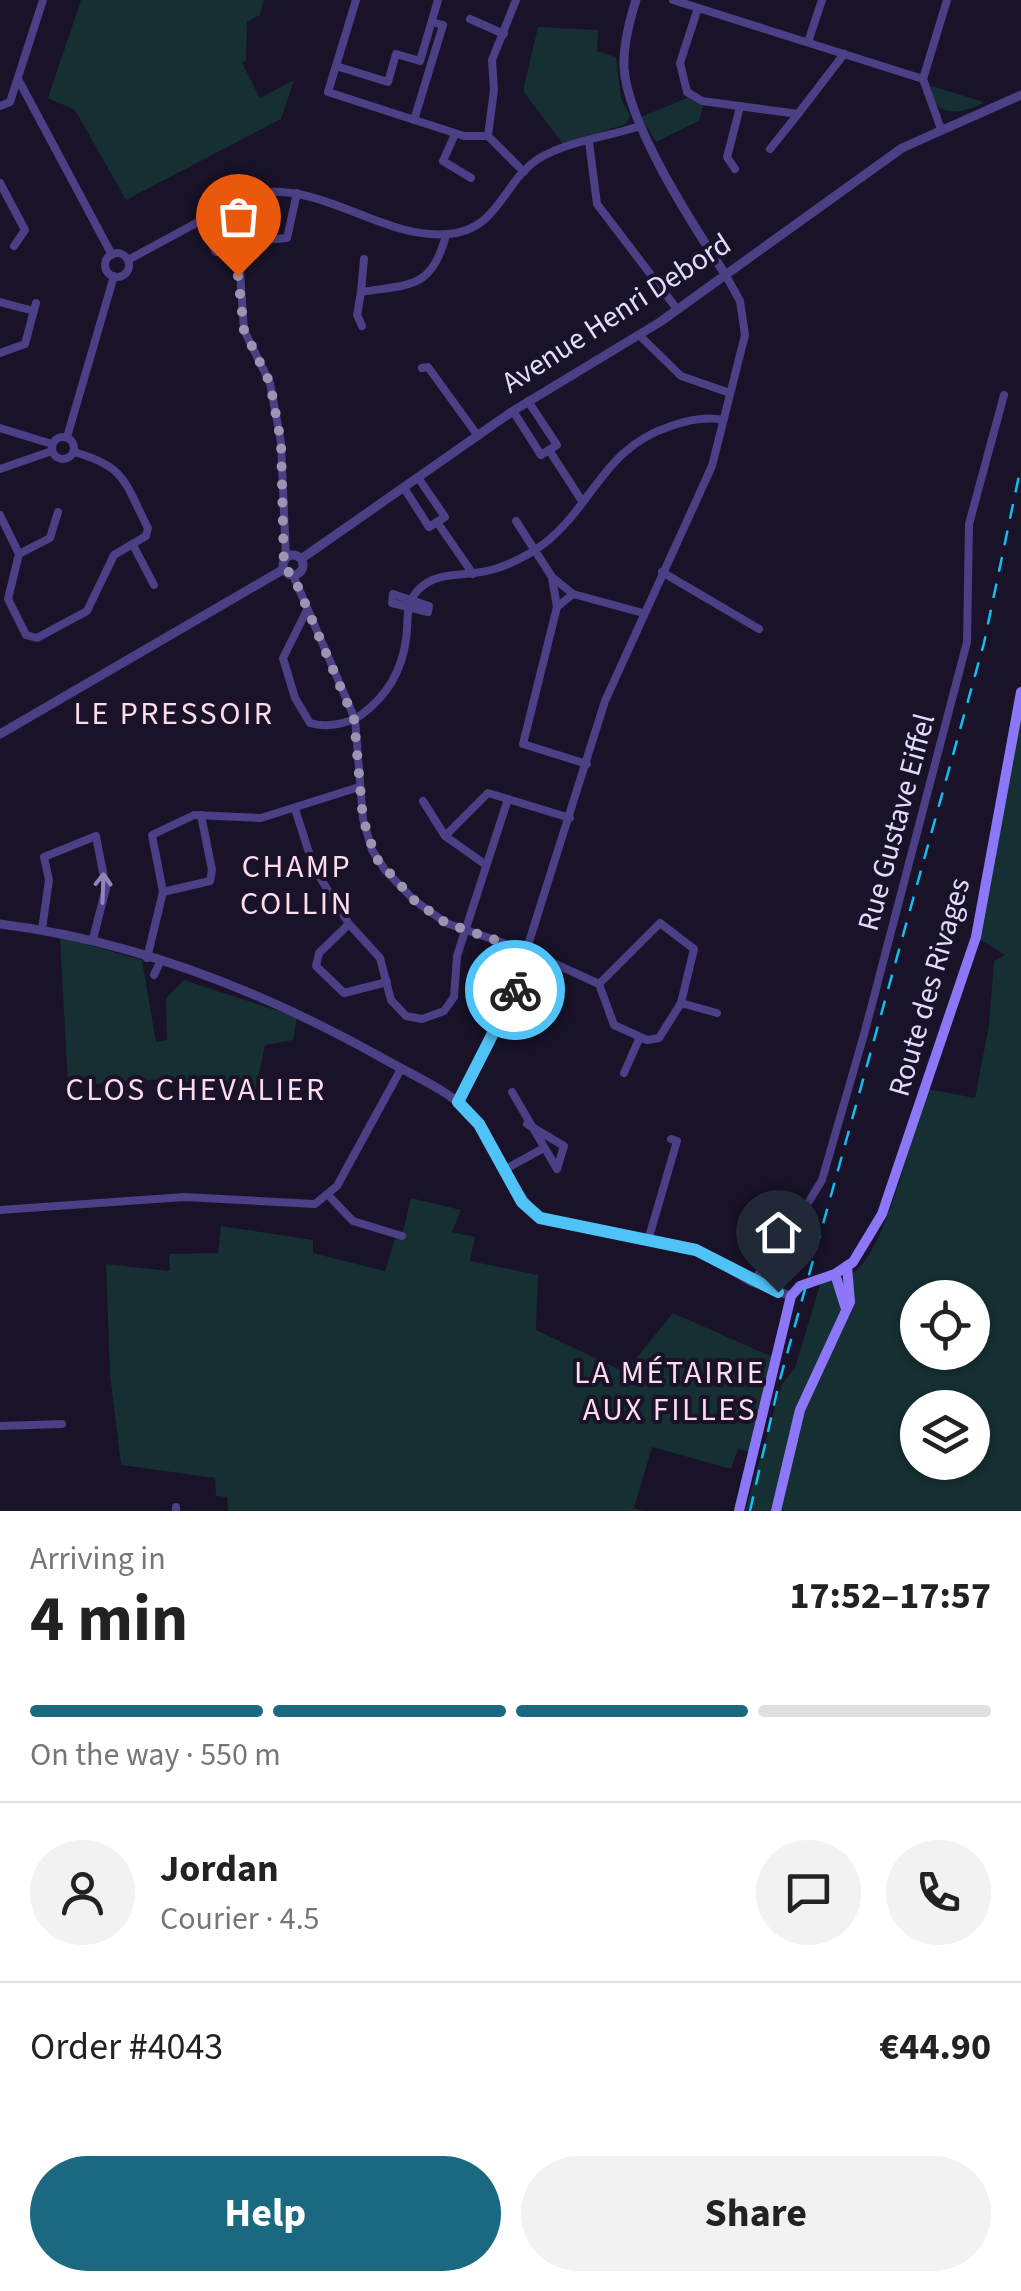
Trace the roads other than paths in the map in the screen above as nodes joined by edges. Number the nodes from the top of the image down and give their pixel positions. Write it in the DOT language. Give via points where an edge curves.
graph roads {
  1 [pos="42,0"];
  2 [pos="356,0"];
  3 [pos="438,0"];
  4 [pos="516,0"];
  5 [pos="636,0"];
  6 [pos="673,0"];
  7 [pos="712,0"];
  8 [pos="822,0"];
  9 [pos="947,0"];
  10 [pos="698,8"];
  11 [pos="709,11"];
  12 [pos="470,18"];
  13 [pos="432,22"];
  14 [pos="444,25"];
  15 [pos="457,30"];
  16 [pos="504,34"];
  17 [pos="808,42"];
  18 [pos="844,54"];
  19 [pos="420,61"];
  20 [pos="431,65"];
  21 [pos="336,66"];
  22 [pos="18,79"];
  23 [pos="923,79"];
  24 [pos="13,95"];
  25 [pos="1021,95"];
  26 [pos="28,100"];
  27 [pos="0,106"];
  28 [pos="740,107"];
  29 [pos="798,114"];
  30 [pos="414,120"];
  31 [pos="640,126"];
  32 [pos="940,129"];
  33 [pos="456,134"];
  34 [pos="488,136"];
  35 [pos="588,142"];
  36 [pos="770,149"];
  37 [pos="735,170"];
  38 [pos="524,172"];
  39 [pos="470,178"];
  40 [pos="0,182"];
  41 [pos="297,192"];
  42 [pos="224,207"];
  43 [pos="198,221"];
  44 [pos="446,234"];
  45 [pos="238,245"];
  46 [pos="14,246"];
  47 [pos="112,255"];
  48 [pos="128,260"];
  49 [pos="364,260"];
  50 [pos="726,274"];
  51 [pos="114,276"];
  52 [pos="361,292"];
  53 [pos="0,302"];
  54 [pos="677,309"];
  55 [pos="362,326"];
  56 [pos="639,335"];
  57 [pos="0,353"];
  58 [pos="422,368"];
  59 [pos="730,393"];
  60 [pos="1004,395"];
  61 [pos="528,400"];
  62 [pos="513,411"];
  63 [pos="724,420"];
  64 [pos="0,428"];
  65 [pos="478,436"];
  66 [pos="67,437"];
  67 [pos="52,448"];
  68 [pos="549,450"];
  69 [pos="74,452"];
  70 [pos="0,469"];
  71 [pos="418,478"];
  72 [pos="404,488"];
  73 [pos="582,501"];
  74 [pos="58,512"];
  75 [pos="0,514"];
  76 [pos="516,521"];
  77 [pos="437,522"];
  78 [pos="133,545"];
  79 [pos="534,550"];
  80 [pos="18,554"];
  81 [pos="301,559"];
  82 [pos="288,568"];
  83 [pos="662,572"];
  84 [pos="472,574"];
  85 [pos="552,578"];
  86 [pos="154,585"];
  87 [pos="573,594"];
  88 [pos="411,598"];
  89 [pos="557,607"];
  90 [pos="407,609"];
  91 [pos="307,610"];
  92 [pos="643,613"];
  93 [pos="759,629"];
  94 [pos="1021,692"];
  95 [pos="354,719"];
  96 [pos="1,733"];
  97 [pos="587,764"];
  98 [pos="359,786"];
  99 [pos="508,798"];
  100 [pos="423,800"];
  101 [pos="296,808"];
  102 [pos="201,815"];
  103 [pos="570,818"];
  104 [pos="445,836"];
  105 [pos="486,865"];
  106 [pos="163,892"];
  107 [pos="0,924"];
  108 [pos="348,924"];
  109 [pos="42,929"];
  110 [pos="466,932"];
  111 [pos="93,939"];
  112 [pos="527,951"];
  113 [pos="147,958"];
  114 [pos="160,962"];
  115 [pos="154,975"];
  116 [pos="387,982"];
  117 [pos="599,984"];
  118 [pos="680,1003"];
  119 [pos="718,1013"];
  120 [pos="640,1038"];
  121 [pos="401,1069"];
  122 [pos="624,1074"];
  123 [pos="512,1092"];
  124 [pos="458,1102"];
  125 [pos="538,1134"];
  126 [pos="671,1138"];
  127 [pos="542,1149"];
  128 [pos="504,1170"];
  129 [pos="329,1196"];
  130 [pos="0,1210"];
  131 [pos="402,1236"];
  132 [pos="648,1238"];
  133 [pos="781,1247"];
  134 [pos="847,1266"];
  135 [pos="835,1274"];
  136 [pos="752,1282"];
  137 [pos="778,1292"];
  138 [pos="792,1296"];
  139 [pos="843,1314"];
  140 [pos="62,1424"];
  141 [pos="0,1426"];
  142 [pos="739,1511"];
  143 [pos="776,1511"];
  1 -- 22 [label="street"];
  2 -- 21 [label="street"];
  3 -- 13 [label="street"];
  4 -- 16 [label="street"];
  5 -- 31 [label="street" via="624,68"];
  6 -- 10 [label="street"];
  7 -- 11 [label="street"];
  8 -- 17 [label="street"];
  9 -- 23 [label="street"];
  10 -- 11 [label="street"];
  10 -- 28 [label="street" via="681,78 687,92 702,101"];
  11 -- 17 [label="street"];
  12 -- 16 [label="street"];
  13 -- 14 [label="street"];
  13 -- 19 [label="street"];
  14 -- 15 [label="street"];
  14 -- 20 [label="street"];
  16 -- 34 [label="street" via="492,60"];
  17 -- 18 [label="street"];
  18 -- 23 [label="street"];
  18 -- 29 [label="street"];
  19 -- 20 [label="street"];
  19 -- 21 [label="street" via="396,54 388,82"];
  20 -- 30 [label="street"];
  21 -- 30 [label="street" via="328,92"];
  22 -- 24 [label="street"];
  22 -- 26 [label="street"];
  23 -- 32 [label="street"];
  24 -- 26 [label="street"];
  24 -- 27 [label="street"];
  25 -- 32 [label="street, Avenue Henri Debord"];
  26 -- 47 [label="street"];
  28 -- 29 [label="street"];
  28 -- 37 [label="street" via="727,157"];
  29 -- 36 [label="street"];
  30 -- 33 [label="street"];
  31 -- 35 [label="street"];
  31 -- 50 [label="street"];
  32 -- 50 [label="street, Avenue Henri Debord" via="902,148"];
  33 -- 34 [label="street"];
  33 -- 39 [label="street" via="442,162"];
  34 -- 38 [label="street"];
  35 -- 38 [label="street" via="550,154"];
  35 -- 54 [label="street" via="597,204"];
  38 -- 44 [label="street" via="486,220"];
  40 -- 46 [label="street" via="26,230"];
  41 -- 42 [label="street" via="267,190"];
  41 -- 44 [label="street"];
  41 -- 45 [label="street" via="287,238"];
  42 -- 43 [label="street"];
  42 -- 45 [label="street"];
  43 -- 45 [label="street" via="216,252"];
  43 -- 48 [label="street"];
  44 -- 52 [label="street" via="438,264 424,278"];
  45 -- 82 [label="street" via="240,313 270,383 281,442"];
  47 -- 48 [label="street"];
  47 -- 51 [label="street" via="106,265"];
  48 -- 51 [label="street" via="126,272"];
  49 -- 52 [label="street"];
  50 -- 54 [label="street, Avenue Henri Debord"];
  50 -- 59 [label="street" via="745,324"];
  51 -- 66 [label="street"];
  52 -- 55 [label="street"];
  53 -- 57 [label="street" via="35,307 26,344"];
  54 -- 56 [label="street, Avenue Henri Debord"];
  56 -- 59 [label="street" via="682,376"];
  56 -- 61 [label="street, Avenue Henri Debord"];
  58 -- 65 [label="street" via="428,367"];
  59 -- 63 [label="street"];
  60 -- 133 [label="street, Rue Gustave Eiffel" via="970,513 970,618 939,749 822,1180"];
  61 -- 62 [label="street, Avenue Henri Debord"];
  61 -- 68 [label="street" via="557,444"];
  62 -- 65 [label="street, Avenue Henri Debord"];
  62 -- 68 [label="street" via="541,455"];
  63 -- 73 [label="street" via="678,424 641,439 616,457"];
  63 -- 83 [label="street" via="708,476"];
  64 -- 67 [label="street"];
  65 -- 71 [label="street, Avenue Henri Debord"];
  66 -- 67 [label="street"];
  66 -- 69 [label="street"];
  67 -- 69 [label="street" via="60,459"];
  67 -- 70 [label="street"];
  68 -- 73 [label="street"];
  69 -- 78 [label="street" via="118,470 148,528"];
  71 -- 72 [label="street, Avenue Henri Debord"];
  71 -- 77 [label="street" via="444,517"];
  72 -- 77 [label="street" via="429,527"];
  72 -- 81 [label="street, Avenue Henri Debord"];
  73 -- 79 [label="street"];
  74 -- 80 [label="street" via="50,538"];
  75 -- 80 [label="street"];
  76 -- 79 [label="street"];
  77 -- 84 [label="street"];
  78 -- 80 [label="street" via="106,564 87,612 37,638 26,634 8,599"];
  78 -- 86 [label="street"];
  79 -- 84 [label="street"];
  79 -- 85 [label="street"];
  81 -- 82 [label="street"];
  81 -- 82 [label="street" via="302,570"];
  82 -- 91 [label="street"];
  82 -- 96 [label="street"];
  83 -- 92 [label="street"];
  83 -- 93 [label="street"];
  84 -- 88 [label="street" via="434,578"];
  85 -- 87 [label="street"];
  85 -- 89 [label="street"];
  87 -- 89 [label="street"];
  87 -- 92 [label="street"];
  88 -- 90 [label="street"];
  88 -- 90 [label="street" via="390,597"];
  88 -- 90 [label="street" via="429,610"];
  89 -- 97 [label="street" via="523,744"];
  90 -- 95 [label="street" via="396,674 378,702"];
  91 -- 95 [label="street"];
  91 -- 95 [label="street" via="284,658 295,698 310,723"];
  92 -- 97 [label="street" via="605,700"];
  94 -- 134 [label="main road, Route des Rivages" via="976,937 882,1214"];
  95 -- 98 [label="street"];
  97 -- 103 [label="street"];
  98 -- 101 [label="street"];
  98 -- 110 [label="street" via="366,834 385,870 414,900"];
  99 -- 103 [label="street"];
  99 -- 104 [label="street" via="488,793"];
  99 -- 105 [label="street"];
  100 -- 104 [label="street"];
  101 -- 102 [label="street" via="261,818"];
  101 -- 108 [label="street" via="314,868"];
  102 -- 106 [label="street" via="152,834"];
  102 -- 106 [label="street" via="210,882"];
  103 -- 112 [label="street"];
  104 -- 105 [label="street"];
  105 -- 110 [label="street"];
  106 -- 113 [label="street"];
  107 -- 109 [label="street"];
  108 -- 116 [label="street" via="380,958"];
  108 -- 116 [label="street" via="319,953 316,966 344,993"];
  109 -- 111 [label="street"];
  111 -- 109 [label="street, one-way" via="106,888 96,836 44,856 49,880"];
  110 -- 112 [label="street"];
  110 -- 116 [label="street" via="454,967 454,997 437,1016 406,1016 391,1000"];
  111 -- 113 [label="street"];
  112 -- 117 [label="street"];
  112 -- 124 [label="street" via="503,1018"];
  113 -- 114 [label="street"];
  114 -- 115 [label="street"];
  114 -- 121 [label="street" via="278,1002"];
  117 -- 118 [label="street" via="660,923 694,949"];
  117 -- 120 [label="street" via="614,1025"];
  118 -- 119 [label="street"];
  118 -- 120 [label="street" via="657,1040"];
  120 -- 122 [label="street"];
  121 -- 124 [label="street"];
  121 -- 129 [label="street"];
  123 -- 125 [label="street"];
  124 -- 128 [label="street" via="479,1124"];
  125 -- 127 [label="street"];
  125 -- 127 [label="street" via="564,1146 560,1167 554,1169"];
  126 -- 132 [label="street" via="678,1140"];
  127 -- 128 [label="street"];
  128 -- 132 [label="street" via="540,1218"];
  129 -- 130 [label="street" via="305,1206 184,1197"];
  129 -- 131 [label="street" via="353,1221"];
  132 -- 136 [label="street" via="696,1250"];
  133 -- 136 [label="street, Rue Gustave Eiffel"];
  133 -- 137 [label="street, Rue Gustave Eiffel"];
  134 -- 135 [label="main road, Route des Rivages"];
  134 -- 139 [label="main road" via="851,1295"];
  135 -- 138 [label="main road, Route des Rivages" via="800,1286"];
  135 -- 139 [label="main road"];
  136 -- 137 [label="street"];
  137 -- 138 [label="street"];
  138 -- 142 [label="main road"];
  139 -- 143 [label="main road" via="800,1410"];
  140 -- 141 [label="street"];
}
